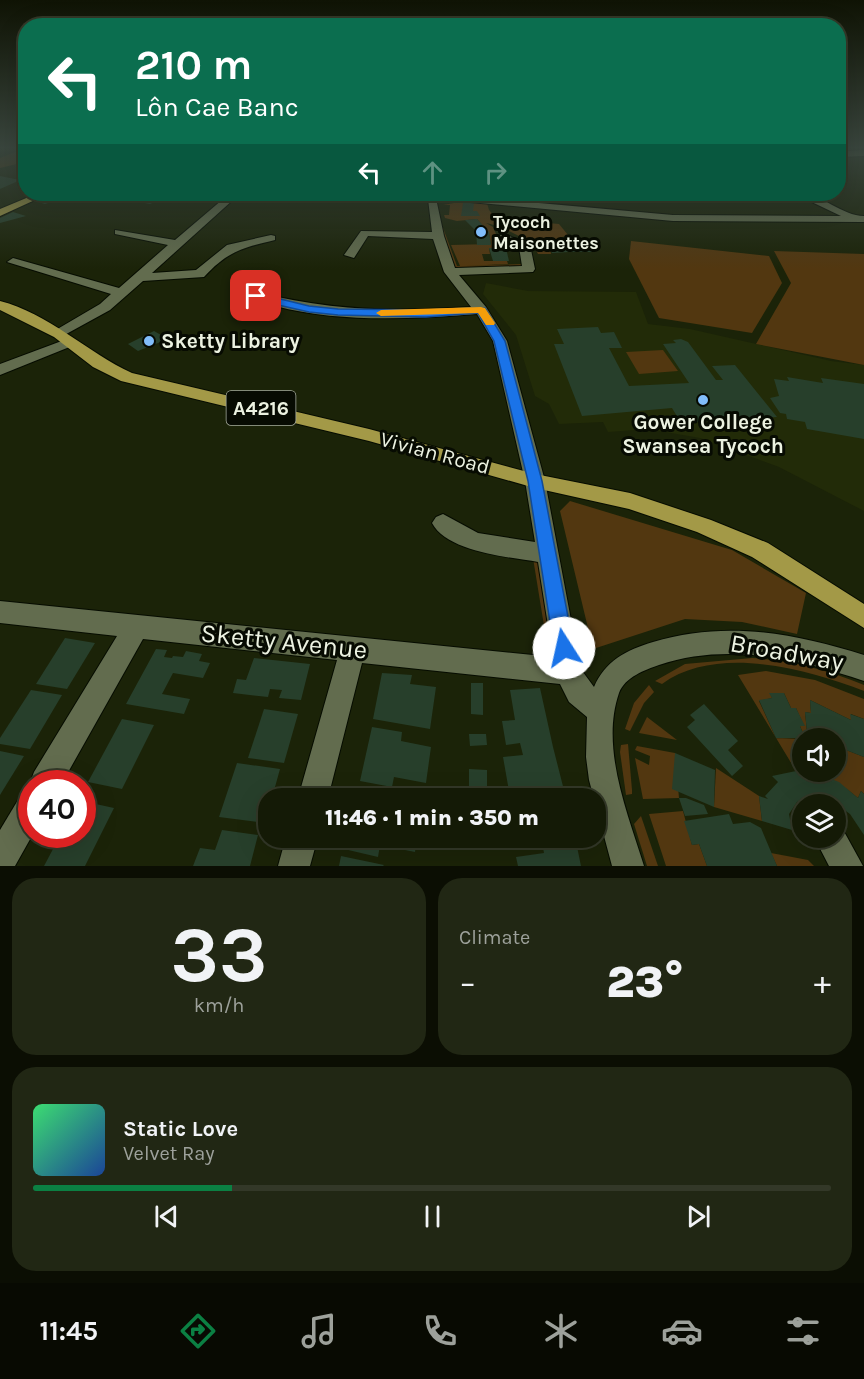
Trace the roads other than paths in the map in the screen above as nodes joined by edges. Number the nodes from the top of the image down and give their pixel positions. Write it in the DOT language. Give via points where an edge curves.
graph roads {
  1 [pos="27,201"];
  2 [pos="225,201"];
  3 [pos="435,201"];
  4 [pos="496,201"];
  5 [pos="556,201"];
  6 [pos="817,201"];
  7 [pos="558,207"];
  8 [pos="0,213"];
  9 [pos="860,219"];
  10 [pos="119,231"];
  11 [pos="438,236"];
  12 [pos="503,237"];
  13 [pos="271,238"];
  14 [pos="174,243"];
  15 [pos="350,255"];
  16 [pos="12,262"];
  17 [pos="450,272"];
  18 [pos="139,276"];
  19 [pos="121,293"];
  20 [pos="256,296"];
  21 [pos="0,305"];
  22 [pos="481,310"];
  23 [pos="63,338"];
  24 [pos="0,370"];
  25 [pos="535,481"];
  26 [pos="443,523"];
  27 [pos="547,554"];
  28 [pos="0,612"];
  29 [pos="864,616"];
  30 [pos="136,626"];
  31 [pos="353,648"];
  32 [pos="857,667"];
  33 [pos="568,672"];
  34 [pos="602,713"];
  35 [pos="53,770"];
  36 [pos="316,788"];
  37 [pos="18,830"];
  38 [pos="299,848"];
  39 [pos="836,848"];
  40 [pos="0,860"];
  41 [pos="294,866"];
  42 [pos="628,866"];
  43 [pos="847,866"];
  1 -- 8 [label="main road"];
  2 -- 14 [label="street"];
  3 -- 11 [label="street"];
  4 -- 7 [label="street"];
  5 -- 7 [label="street"];
  6 -- 9 [label="street"];
  7 -- 9 [label="street" via="674,218"];
  10 -- 14 [label="street"];
  11 -- 15 [label="street" via="365,233"];
  11 -- 17 [label="street"];
  12 -- 17 [label="street" via="524,244 529,269"];
  13 -- 18 [label="street" via="217,253 200,274"];
  14 -- 18 [label="street"];
  16 -- 19 [label="street"];
  17 -- 22 [label="street"];
  18 -- 19 [label="street"];
  19 -- 23 [label="street"];
  20 -- 22 [label="street" via="338,312 426,314"];
  21 -- 23 [label="main road, Vivian Road / A4216"];
  22 -- 25 [label="street" via="500,341"];
  23 -- 24 [label="street"];
  23 -- 25 [label="main road, Vivian Road / A4216" via="99,364 127,377 336,427"];
  25 -- 27 [label="street"];
  25 -- 29 [label="main road, Vivian Road / A4216" via="630,501 704,526 760,550"];
  26 -- 27 [label="street" via="474,542"];
  27 -- 33 [label="street"];
  28 -- 30 [label="street, Sketty Avenue"];
  30 -- 31 [label="street, Sketty Avenue"];
  30 -- 35 [label="street"];
  31 -- 33 [label="street, Sketty Avenue"];
  31 -- 36 [label="street"];
  32 -- 34 [label="street, Broadway" via="760,642 736,639 689,643 628,664 606,690"];
  33 -- 34 [label="street" via="579,692"];
  34 -- 42 [label="street, Broadway" via="601,761"];
  37 -- 40 [label="street"];
  38 -- 41 [label="street"];
  39 -- 43 [label="street"];
}
